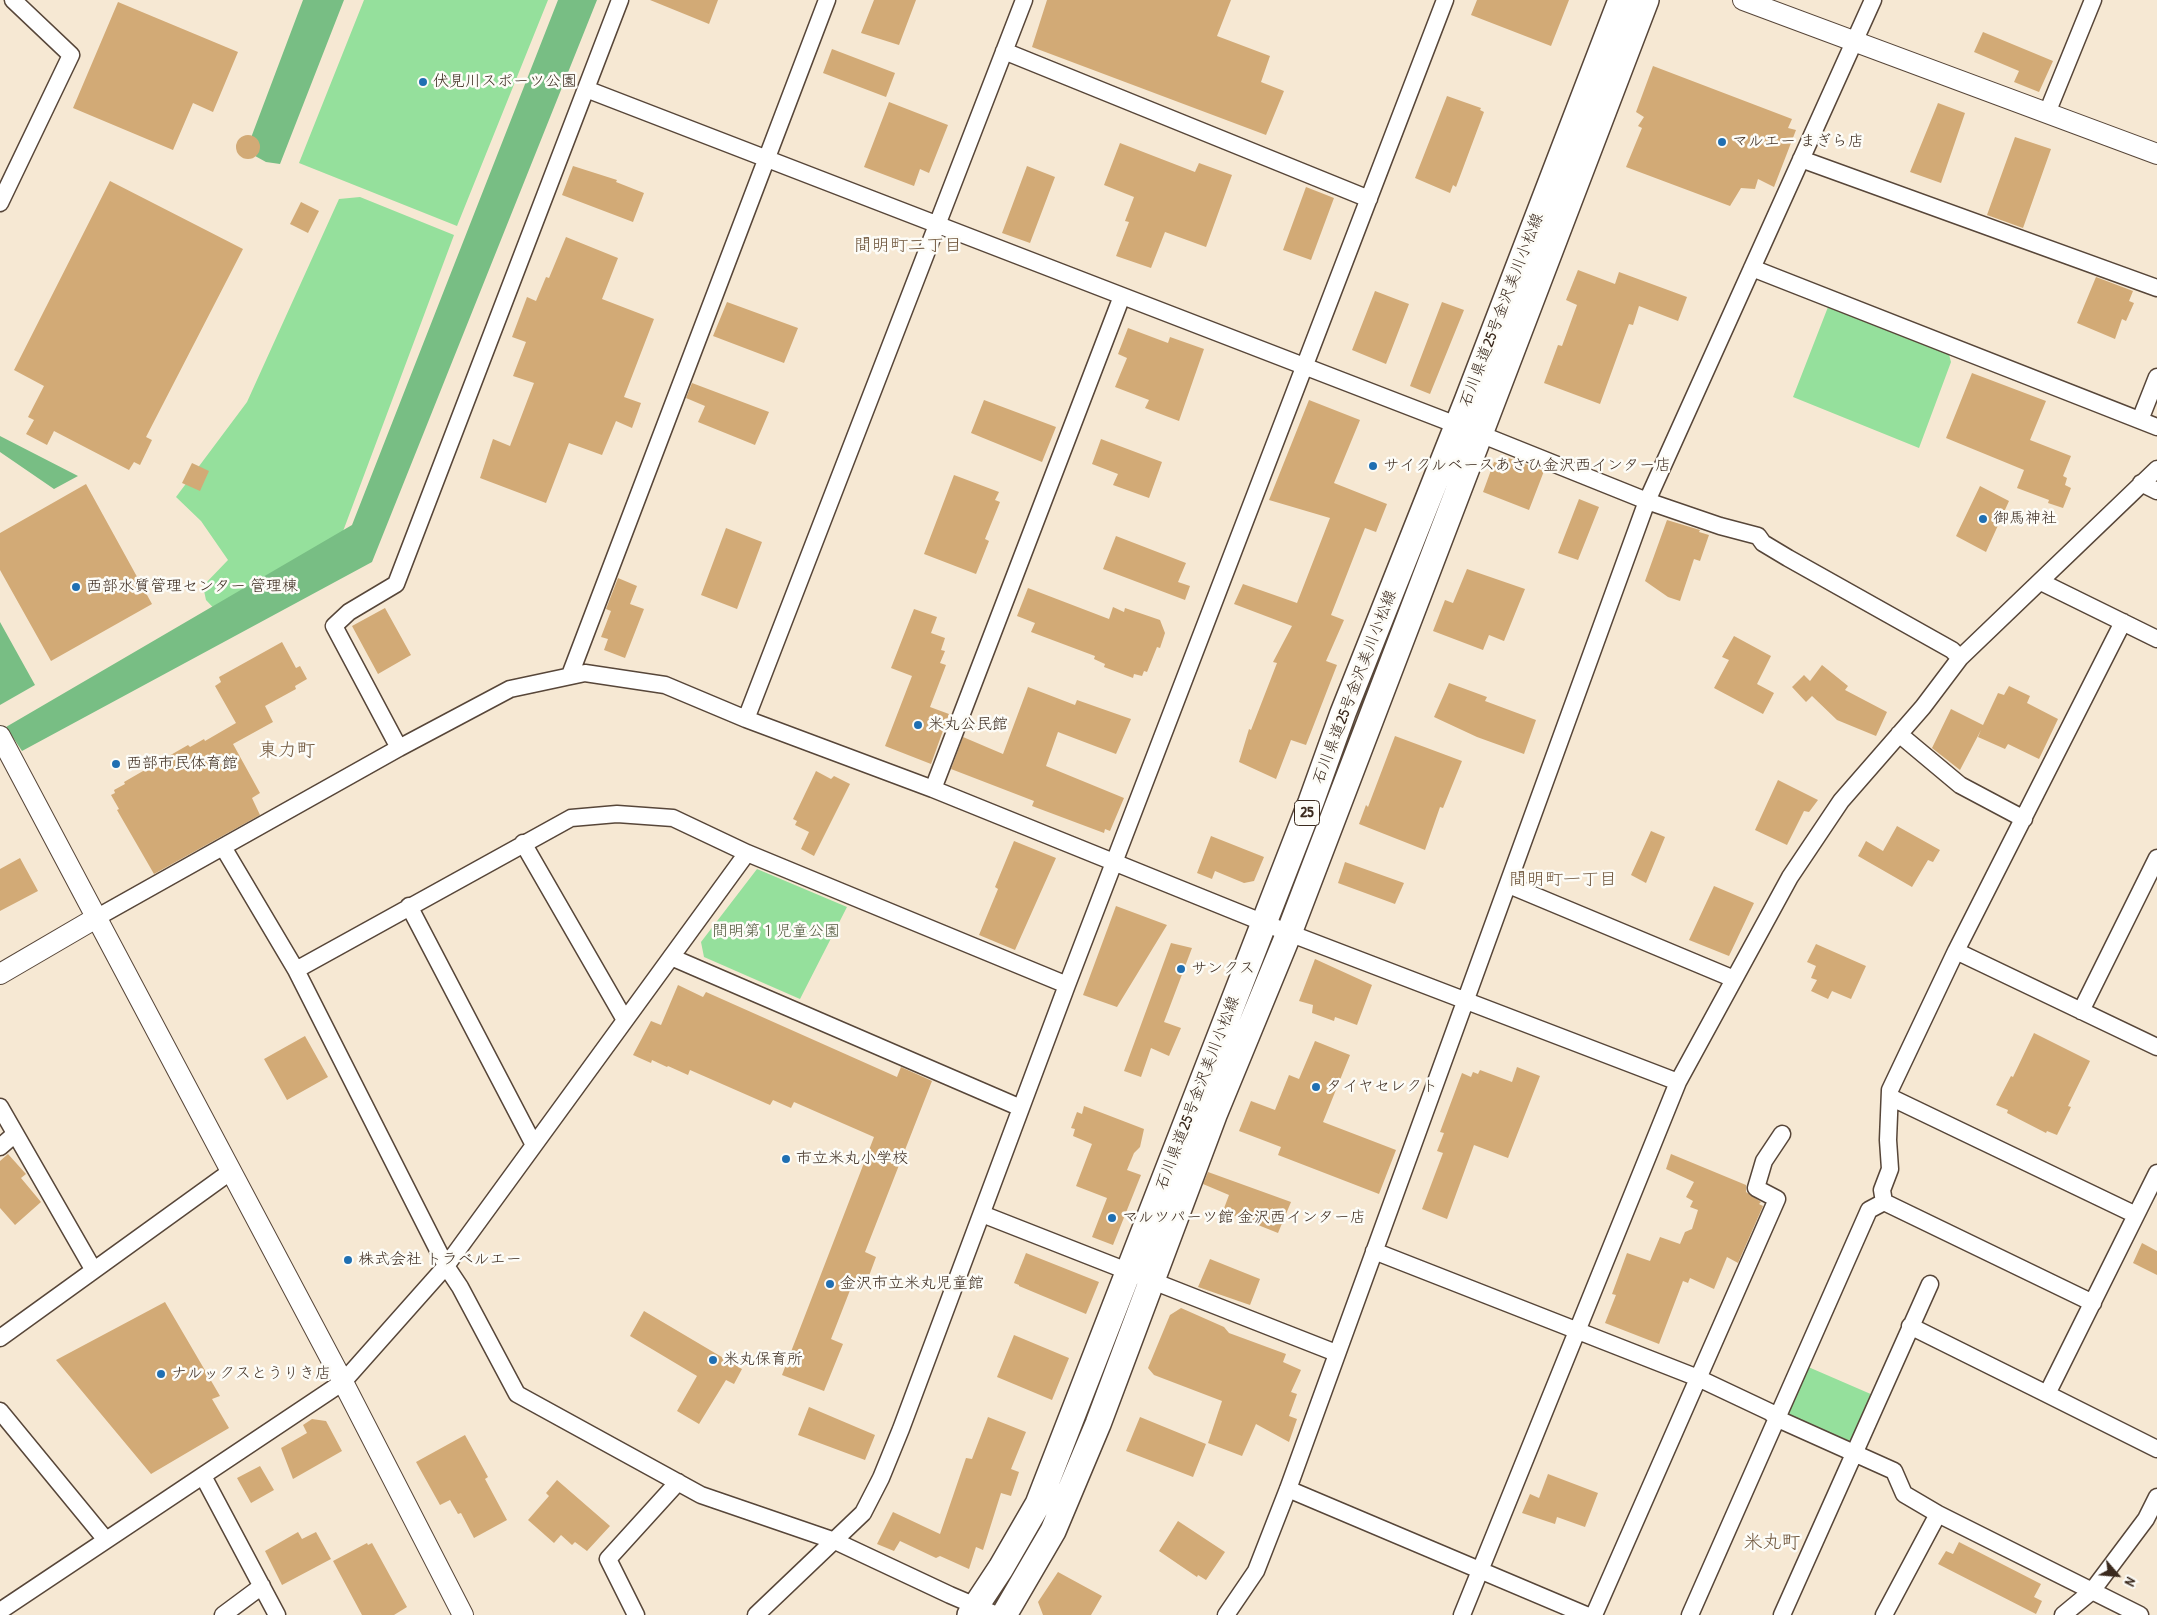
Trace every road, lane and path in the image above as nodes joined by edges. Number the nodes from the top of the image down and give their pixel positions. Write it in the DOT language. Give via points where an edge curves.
graph roads {
  1 [pos="13,0"];
  2 [pos="620,0"];
  3 [pos="826,0"];
  4 [pos="1024,0"];
  5 [pos="1445,0"];
  6 [pos="1621,0"];
  7 [pos="1646,0"];
  8 [pos="1742,0"];
  9 [pos="1873,0"];
  10 [pos="2093,0"];
  11 [pos="1853,42"];
  12 [pos="1004,51"];
  13 [pos="586,89"];
  14 [pos="2047,113"];
  15 [pos="2157,154"];
  16 [pos="766,158"];
  17 [pos="1801,159"];
  18 [pos="1369,199"];
  19 [pos="0,203"];
  20 [pos="937,225"];
  21 [pos="1752,268"];
  22 [pos="2157,288"];
  23 [pos="1122,296"];
  24 [pos="1305,367"];
  25 [pos="2157,377"];
  26 [pos="2140,420"];
  27 [pos="1457,425"];
  28 [pos="2157,428"];
  29 [pos="1480,434"];
  30 [pos="2157,469"];
  31 [pos="2142,483"];
  32 [pos="2157,491"];
  33 [pos="1647,502"];
  34 [pos="2041,582"];
  35 [pos="2123,622"];
  36 [pos="2157,639"];
  37 [pos="1960,658"];
  38 [pos="570,675"];
  39 [pos="746,719"];
  40 [pos="1899,734"];
  41 [pos="0,736"];
  42 [pos="399,748"];
  43 [pos="933,789"];
  44 [pos="2024,819"];
  45 [pos="523,843"];
  46 [pos="223,846"];
  47 [pos="747,853"];
  48 [pos="2157,858"];
  49 [pos="1115,862"];
  50 [pos="1509,885"];
  51 [pos="409,906"];
  52 [pos="96,918"];
  53 [pos="1264,923"];
  54 [pos="1289,933"];
  55 [pos="1956,952"];
  56 [pos="672,957"];
  57 [pos="296,970"];
  58 [pos="0,974"];
  59 [pos="1734,979"];
  60 [pos="1067,985"];
  61 [pos="1467,1001"];
  62 [pos="2081,1011"];
  63 [pos="626,1020"];
  64 [pos="2157,1047"];
  65 [pos="1678,1082"];
  66 [pos="1890,1097"];
  67 [pos="0,1107"];
  68 [pos="1021,1108"];
  69 [pos="15,1134"];
  70 [pos="1782,1134"];
  71 [pos="534,1145"];
  72 [pos="0,1147"];
  73 [pos="230,1172"];
  74 [pos="2157,1173"];
  75 [pos="1884,1202"];
  76 [pos="982,1214"];
  77 [pos="2136,1215"];
  78 [pos="1374,1251"];
  79 [pos="446,1266"];
  80 [pos="93,1270"];
  81 [pos="1127,1271"];
  82 [pos="1152,1281"];
  83 [pos="1930,1284"];
  84 [pos="2093,1303"];
  85 [pos="1910,1326"];
  86 [pos="1577,1330"];
  87 [pos="0,1338"];
  88 [pos="1336,1353"];
  89 [pos="1698,1378"];
  90 [pos="343,1382"];
  91 [pos="2047,1394"];
  92 [pos="0,1411"];
  93 [pos="1778,1419"];
  94 [pos="2157,1449"];
  95 [pos="1853,1451"];
  96 [pos="203,1476"];
  97 [pos="678,1482"];
  98 [pos="1288,1489"];
  99 [pos="2157,1497"];
  100 [pos="1938,1514"];
  101 [pos="106,1540"];
  102 [pos="835,1541"];
  103 [pos="1480,1570"];
  104 [pos="262,1586"];
  105 [pos="2092,1591"];
  106 [pos="0,1611"];
  107 [pos="981,1612"];
  108 [pos="223,1615"];
  109 [pos="277,1615"];
  110 [pos="463,1615"];
  111 [pos="636,1615"];
  112 [pos="756,1615"];
  113 [pos="1004,1615"];
  114 [pos="1226,1615"];
  115 [pos="1462,1615"];
  116 [pos="1586,1615"];
  117 [pos="1594,1615"];
  118 [pos="1690,1615"];
  119 [pos="1782,1615"];
  120 [pos="1884,1615"];
  121 [pos="2063,1615"];
  122 [pos="2140,1615"];
  1 -- 19 [label="street" via="71,55"];
  2 -- 13 [label="street"];
  3 -- 16 [label="street"];
  4 -- 12 [label="street"];
  5 -- 18 [label="street"];
  6 -- 27 [label="main road, 石川県道25号金沢美川小松線 / 25"];
  7 -- 29 [label="main road, 石川県道25号金沢美川小松線 / 25"];
  8 -- 11 [label="street"];
  9 -- 11 [label="street"];
  10 -- 14 [label="street"];
  11 -- 14 [label="street"];
  11 -- 17 [label="street"];
  12 -- 18 [label="street"];
  12 -- 20 [label="street"];
  13 -- 16 [label="street"];
  13 -- 42 [label="street" via="396,584 349,612 334,626"];
  14 -- 15 [label="street"];
  16 -- 20 [label="street"];
  16 -- 38 [label="street"];
  17 -- 21 [label="street"];
  17 -- 22 [label="street"];
  18 -- 24 [label="street"];
  20 -- 23 [label="street"];
  20 -- 39 [label="street"];
  21 -- 26 [label="street"];
  21 -- 33 [label="street"];
  23 -- 24 [label="street"];
  23 -- 43 [label="street"];
  24 -- 27 [label="street"];
  24 -- 49 [label="street"];
  25 -- 26 [label="street"];
  26 -- 28 [label="street"];
  27 -- 29 [label="street"];
  27 -- 53 [label="main road, 石川県道25号金沢美川小松線 / 25"];
  29 -- 33 [label="street"];
  29 -- 54 [label="main road, 石川県道25号金沢美川小松線 / 25"];
  30 -- 31 [label="street"];
  31 -- 32 [label="street"];
  31 -- 34 [label="street"];
  33 -- 37 [label="street" via="1758,536 1788,558 1952,650"];
  33 -- 50 [label="street"];
  34 -- 35 [label="street"];
  34 -- 37 [label="street"];
  35 -- 36 [label="street"];
  35 -- 44 [label="street"];
  37 -- 40 [label="street"];
  38 -- 39 [label="street" via="585,673 665,685"];
  38 -- 42 [label="street" via="510,689"];
  39 -- 43 [label="street"];
  40 -- 44 [label="street" via="1960,785"];
  40 -- 59 [label="street" via="1841,800 1803,856"];
  41 -- 52 [label="street"];
  42 -- 46 [label="street"];
  43 -- 49 [label="street"];
  44 -- 55 [label="street"];
  45 -- 47 [label="street" via="571,818 617,814 673,818"];
  45 -- 51 [label="street"];
  45 -- 63 [label="street"];
  46 -- 52 [label="street"];
  46 -- 57 [label="street"];
  47 -- 56 [label="street"];
  47 -- 60 [label="street"];
  48 -- 62 [label="street"];
  49 -- 53 [label="street"];
  49 -- 60 [label="street"];
  50 -- 59 [label="street"];
  50 -- 61 [label="street"];
  51 -- 57 [label="street"];
  51 -- 71 [label="street"];
  52 -- 58 [label="street"];
  52 -- 73 [label="street"];
  53 -- 54 [label="street"];
  53 -- 81 [label="main road, 石川県道25号金沢美川小松線 / 25"];
  54 -- 61 [label="street"];
  54 -- 82 [label="main road, 石川県道25号金沢美川小松線 / 25" via="1214,1115"];
  55 -- 62 [label="street"];
  55 -- 66 [label="street" via="1890,1090"];
  56 -- 63 [label="street"];
  56 -- 68 [label="street"];
  57 -- 79 [label="street"];
  59 -- 65 [label="street"];
  60 -- 68 [label="street"];
  61 -- 65 [label="street"];
  61 -- 78 [label="street"];
  62 -- 64 [label="street"];
  63 -- 71 [label="street"];
  65 -- 86 [label="street"];
  66 -- 75 [label="street" via="1890,1169 1882,1190"];
  66 -- 77 [label="street"];
  67 -- 69 [label="street"];
  68 -- 76 [label="street"];
  69 -- 72 [label="street"];
  69 -- 80 [label="street"];
  70 -- 89 [label="street" via="1764,1161 1756,1188 1777,1199"];
  71 -- 79 [label="street"];
  73 -- 80 [label="street"];
  73 -- 90 [label="street"];
  74 -- 77 [label="street"];
  75 -- 84 [label="street"];
  75 -- 93 [label="street" via="1869,1210"];
  76 -- 81 [label="street"];
  76 -- 102 [label="street" via="881,1478 863,1513"];
  77 -- 84 [label="street"];
  78 -- 86 [label="street"];
  78 -- 88 [label="street"];
  79 -- 90 [label="street"];
  79 -- 97 [label="street" via="517,1394"];
  80 -- 87 [label="street"];
  81 -- 82 [label="street"];
  81 -- 107 [label="main road, 石川県道25号金沢美川小松線 / 25" via="1038,1504 1001,1568"];
  82 -- 88 [label="street"];
  82 -- 113 [label="main road, 石川県道25号金沢美川小松線 / 25" via="1053,1531"];
  83 -- 85 [label="street"];
  84 -- 91 [label="street"];
  85 -- 91 [label="street"];
  85 -- 95 [label="street"];
  86 -- 89 [label="street"];
  86 -- 103 [label="street"];
  88 -- 98 [label="street"];
  89 -- 93 [label="street" via="1770,1412"];
  89 -- 117 [label="street"];
  90 -- 96 [label="street"];
  90 -- 110 [label="street"];
  91 -- 94 [label="street"];
  92 -- 101 [label="street"];
  93 -- 95 [label="street"];
  93 -- 118 [label="street"];
  95 -- 100 [label="street" via="1894,1471 1904,1494"];
  95 -- 119 [label="street"];
  96 -- 101 [label="street"];
  96 -- 104 [label="street"];
  97 -- 102 [label="street" via="701,1495"];
  97 -- 111 [label="street" via="608,1560"];
  98 -- 103 [label="street"];
  98 -- 114 [label="street" via="1256,1570"];
  99 -- 105 [label="street" via="2146,1519"];
  100 -- 105 [label="street"];
  100 -- 120 [label="street"];
  101 -- 106 [label="street"];
  102 -- 107 [label="street"];
  102 -- 112 [label="street"];
  103 -- 115 [label="street"];
  103 -- 116 [label="street"];
  104 -- 108 [label="street"];
  104 -- 109 [label="street"];
  105 -- 121 [label="street"];
  105 -- 122 [label="street"];
}
